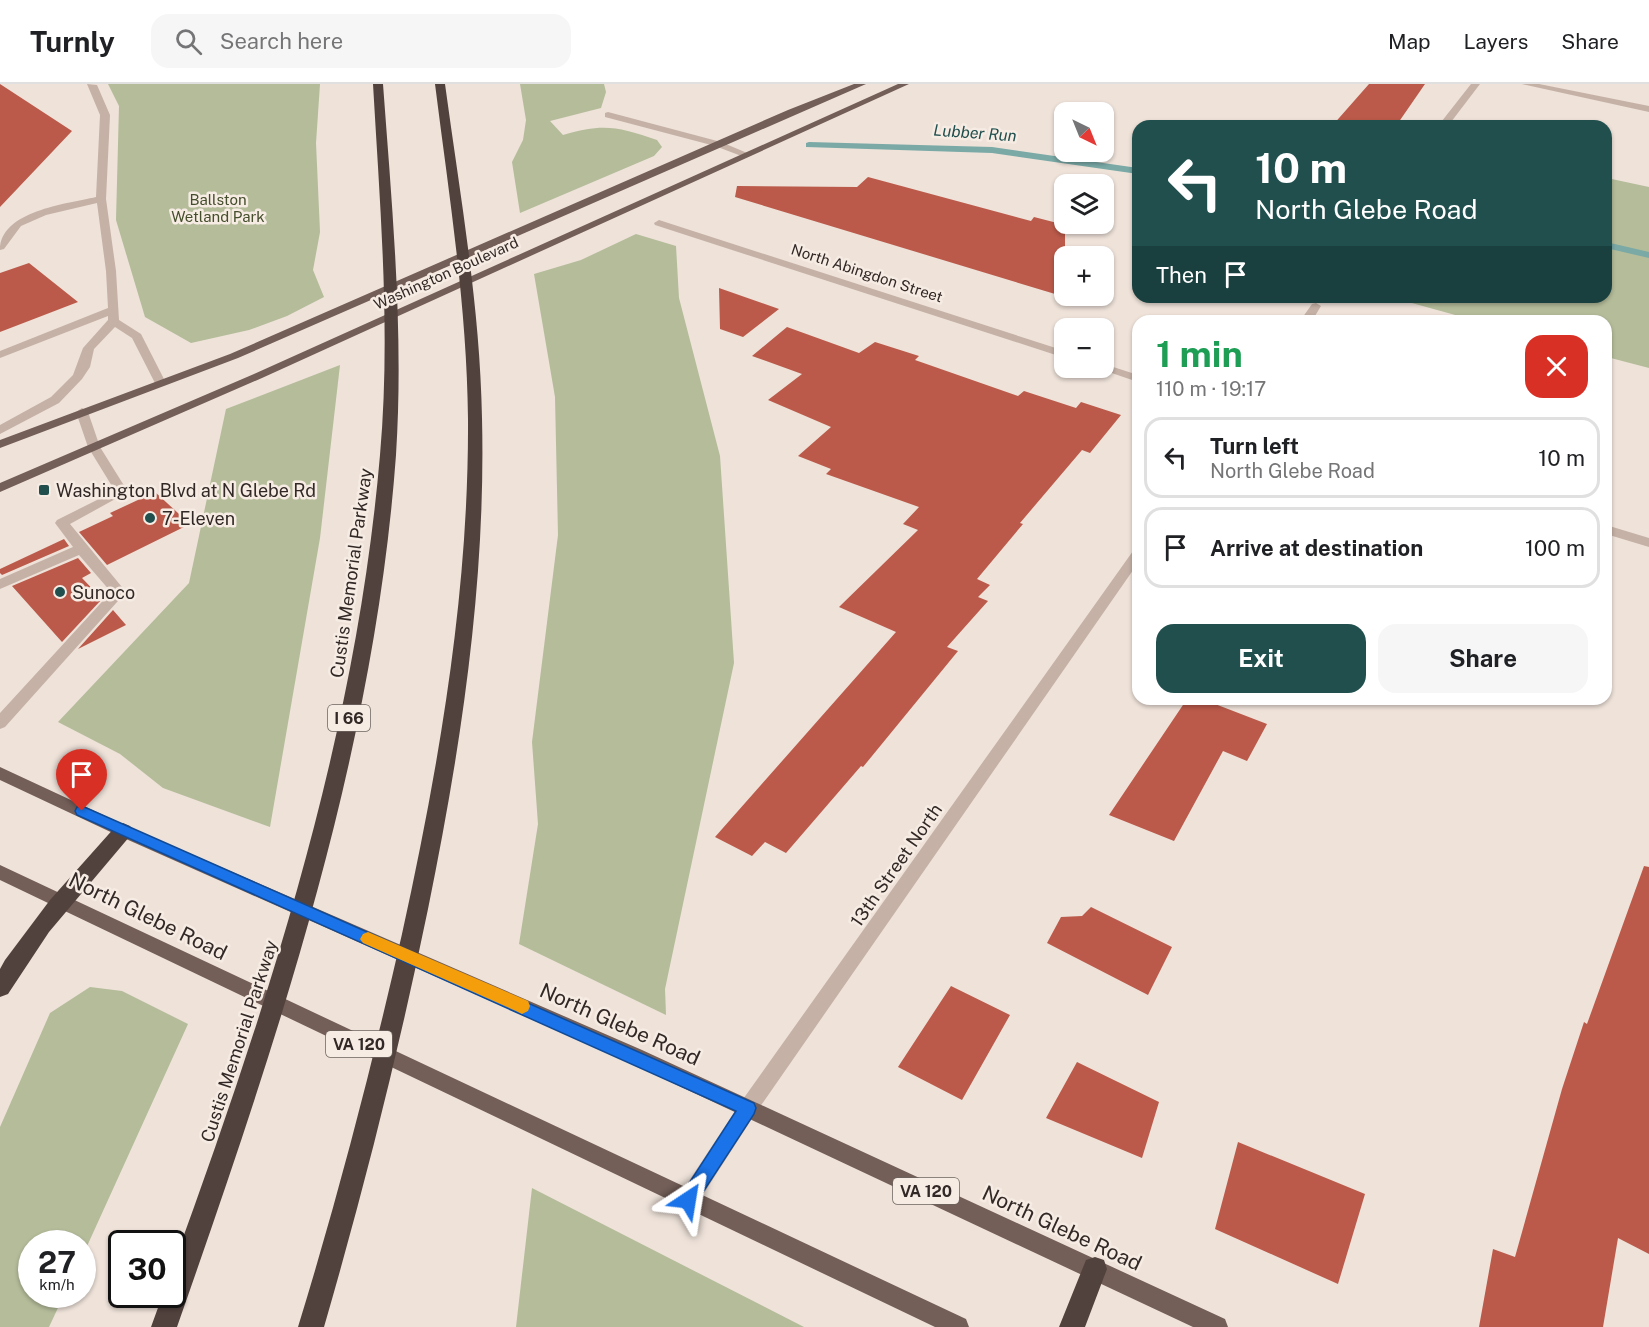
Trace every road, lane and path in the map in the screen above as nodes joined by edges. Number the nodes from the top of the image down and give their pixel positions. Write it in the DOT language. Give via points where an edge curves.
graph roads {
  1 [pos="91,84"];
  2 [pos="378,84"];
  3 [pos="440,84"];
  4 [pos="862,84"];
  5 [pos="904,84"];
  6 [pos="1476,84"];
  7 [pos="1526,84"];
  8 [pos="1649,109"];
  9 [pos="608,115"];
  10 [pos="1448,120"];
  11 [pos="718,144"];
  12 [pos="747,155"];
  13 [pos="101,199"];
  14 [pos="4,222"];
  15 [pos="659,223"];
  16 [pos="17,224"];
  17 [pos="0,247"];
  18 [pos="1316,306"];
  19 [pos="1310,315"];
  20 [pos="114,316"];
  21 [pos="1054,351"];
  22 [pos="0,355"];
  23 [pos="1114,371"];
  24 [pos="1132,377"];
  25 [pos="160,383"];
  26 [pos="82,412"];
  27 [pos="0,430"];
  28 [pos="0,444"];
  29 [pos="94,447"];
  30 [pos="0,488"];
  31 [pos="1612,531"];
  32 [pos="1649,543"];
  33 [pos="81,549"];
  34 [pos="1132,563"];
  35 [pos="0,584"];
  36 [pos="0,723"];
  37 [pos="0,773"];
  38 [pos="129,833"];
  39 [pos="0,872"];
  40 [pos="61,900"];
  41 [pos="0,988"];
  42 [pos="748,1108"];
  43 [pos="688,1200"];
  44 [pos="1095,1269"];
  45 [pos="164,1327"];
  46 [pos="311,1327"];
  47 [pos="958,1327"];
  48 [pos="1072,1327"];
  49 [pos="1217,1327"];
  1 -- 13 [label="street" via="105,115"];
  2 -- 45 [label="highway, Custis Memorial Parkway / I 66" via="389,266 391,393 381,529 356,687 307,893 267,1030"];
  3 -- 46 [label="highway" via="473,356 472,562 464,640 431,849 370,1114"];
  4 -- 11 [label="main road, Washington Boulevard"];
  5 -- 12 [label="main road, Washington Boulevard"];
  6 -- 10 [label="street"];
  7 -- 8 [label="street"];
  9 -- 11 [label="street"];
  11 -- 12 [label="street"];
  11 -- 25 [label="main road, Washington Boulevard" via="234,356"];
  12 -- 29 [label="main road, Washington Boulevard"];
  13 -- 16 [label="street" via="43,213"];
  13 -- 20 [label="street"];
  14 -- 16 [label="street"];
  15 -- 21 [label="street, North Abingdon Street"];
  16 -- 17 [label="street"];
  18 -- 19 [label="street"];
  20 -- 22 [label="street"];
  20 -- 25 [label="street" via="137,336"];
  20 -- 27 [label="street" via="89,348 78,377 55,399"];
  23 -- 24 [label="street"];
  25 -- 26 [label="main road, Washington Boulevard"];
  26 -- 28 [label="main road, Washington Boulevard"];
  26 -- 29 [label="street"];
  29 -- 30 [label="main road, Washington Boulevard"];
  29 -- 33 [label="street" via="122,492 62,523"];
  31 -- 32 [label="street"];
  33 -- 35 [label="street"];
  33 -- 36 [label="street" via="119,592"];
  34 -- 42 [label="street, 13th Street North"];
  37 -- 38 [label="main road, North Glebe Road / VA 120"];
  38 -- 40 [label="highway"];
  38 -- 42 [label="main road, North Glebe Road / VA 120"];
  39 -- 40 [label="main road, North Glebe Road / VA 120"];
  40 -- 41 [label="highway"];
  40 -- 43 [label="main road, North Glebe Road / VA 120"];
  42 -- 43 [label="street, 13th Street North"];
  42 -- 44 [label="main road, North Glebe Road / VA 120"];
  43 -- 47 [label="main road, North Glebe Road / VA 120"];
  44 -- 48 [label="highway"];
  44 -- 49 [label="main road, North Glebe Road / VA 120"];
}
